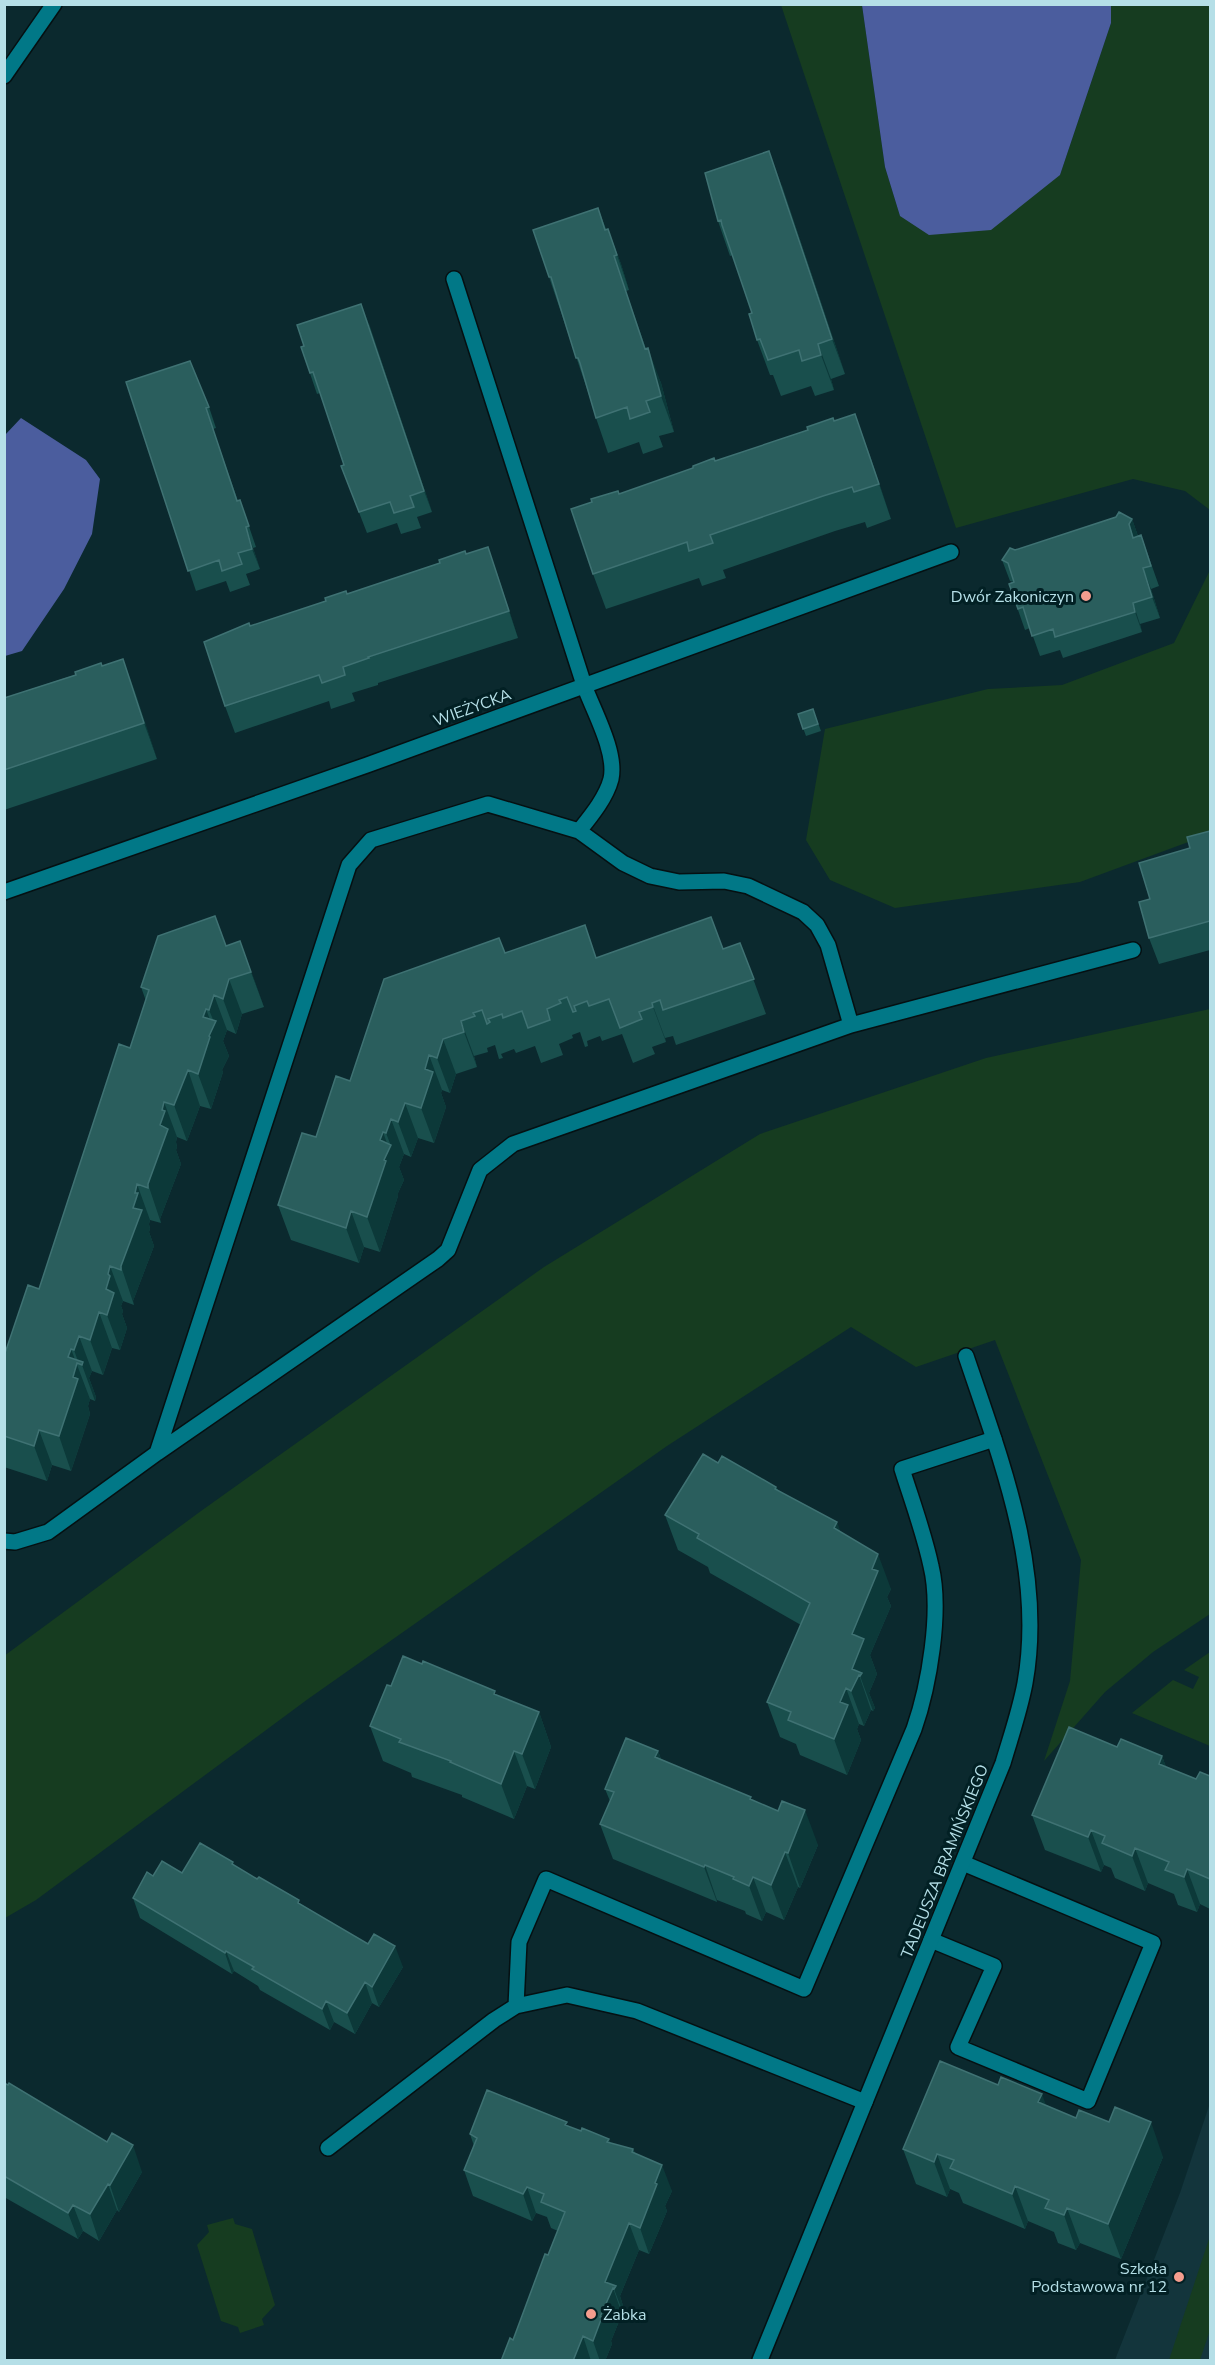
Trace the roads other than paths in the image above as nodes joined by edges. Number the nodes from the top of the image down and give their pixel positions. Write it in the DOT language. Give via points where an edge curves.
graph roads {
  1 [pos="54,4"];
  2 [pos="4,76"];
  3 [pos="454,279"];
  4 [pos="951,552"];
  5 [pos="584,685"];
  6 [pos="579,831"];
  7 [pos="4,892"];
  8 [pos="1133,950"];
  9 [pos="851,1025"];
  10 [pos="966,1356"];
  11 [pos="994,1439"];
  12 [pos="158,1453"];
  13 [pos="4,1541"];
  14 [pos="963,1863"];
  15 [pos="931,1940"];
  16 [pos="516,2006"];
  17 [pos="865,2102"];
  18 [pos="328,2148"];
  19 [pos="760,2361"];
  1 -- 2 [label="street"];
  3 -- 5 [label="street"];
  4 -- 5 [label="street, WIEŻYCKA"];
  5 -- 6 [label="street" via="610,750 611,778 597,808"];
  5 -- 7 [label="street, WIEŻYCKA"];
  6 -- 9 [label="street" via="623,863 650,876 679,882 724,881 748,886 803,912 817,925"];
  6 -- 12 [label="street" via="488,804 371,840 349,865"];
  8 -- 9 [label="street"];
  9 -- 12 [label="street" via="513,1144 480,1170 448,1250 438,1259"];
  10 -- 11 [label="street, TADEUSZA BRAMIŃSKIEGO"];
  11 -- 14 [label="street, TADEUSZA BRAMIŃSKIEGO" via="1018,1518 1027,1589 1027,1658 1025,1681 1003,1763"];
  11 -- 16 [label="street" via="902,1469 932,1568 933,1637 928,1678 914,1729 804,1989 546,1879 519,1942"];
  12 -- 13 [label="street" via="48,1532 15,1542"];
  14 -- 15 [label="street, TADEUSZA BRAMIŃSKIEGO"];
  14 -- 15 [label="street" via="1153,1943 1088,2101 958,2047 994,1966"];
  15 -- 17 [label="street, TADEUSZA BRAMIŃSKIEGO"];
  16 -- 17 [label="street" via="567,1995 637,2012"];
  16 -- 18 [label="street"];
  17 -- 19 [label="street, TADEUSZA BRAMIŃSKIEGO"];
}
